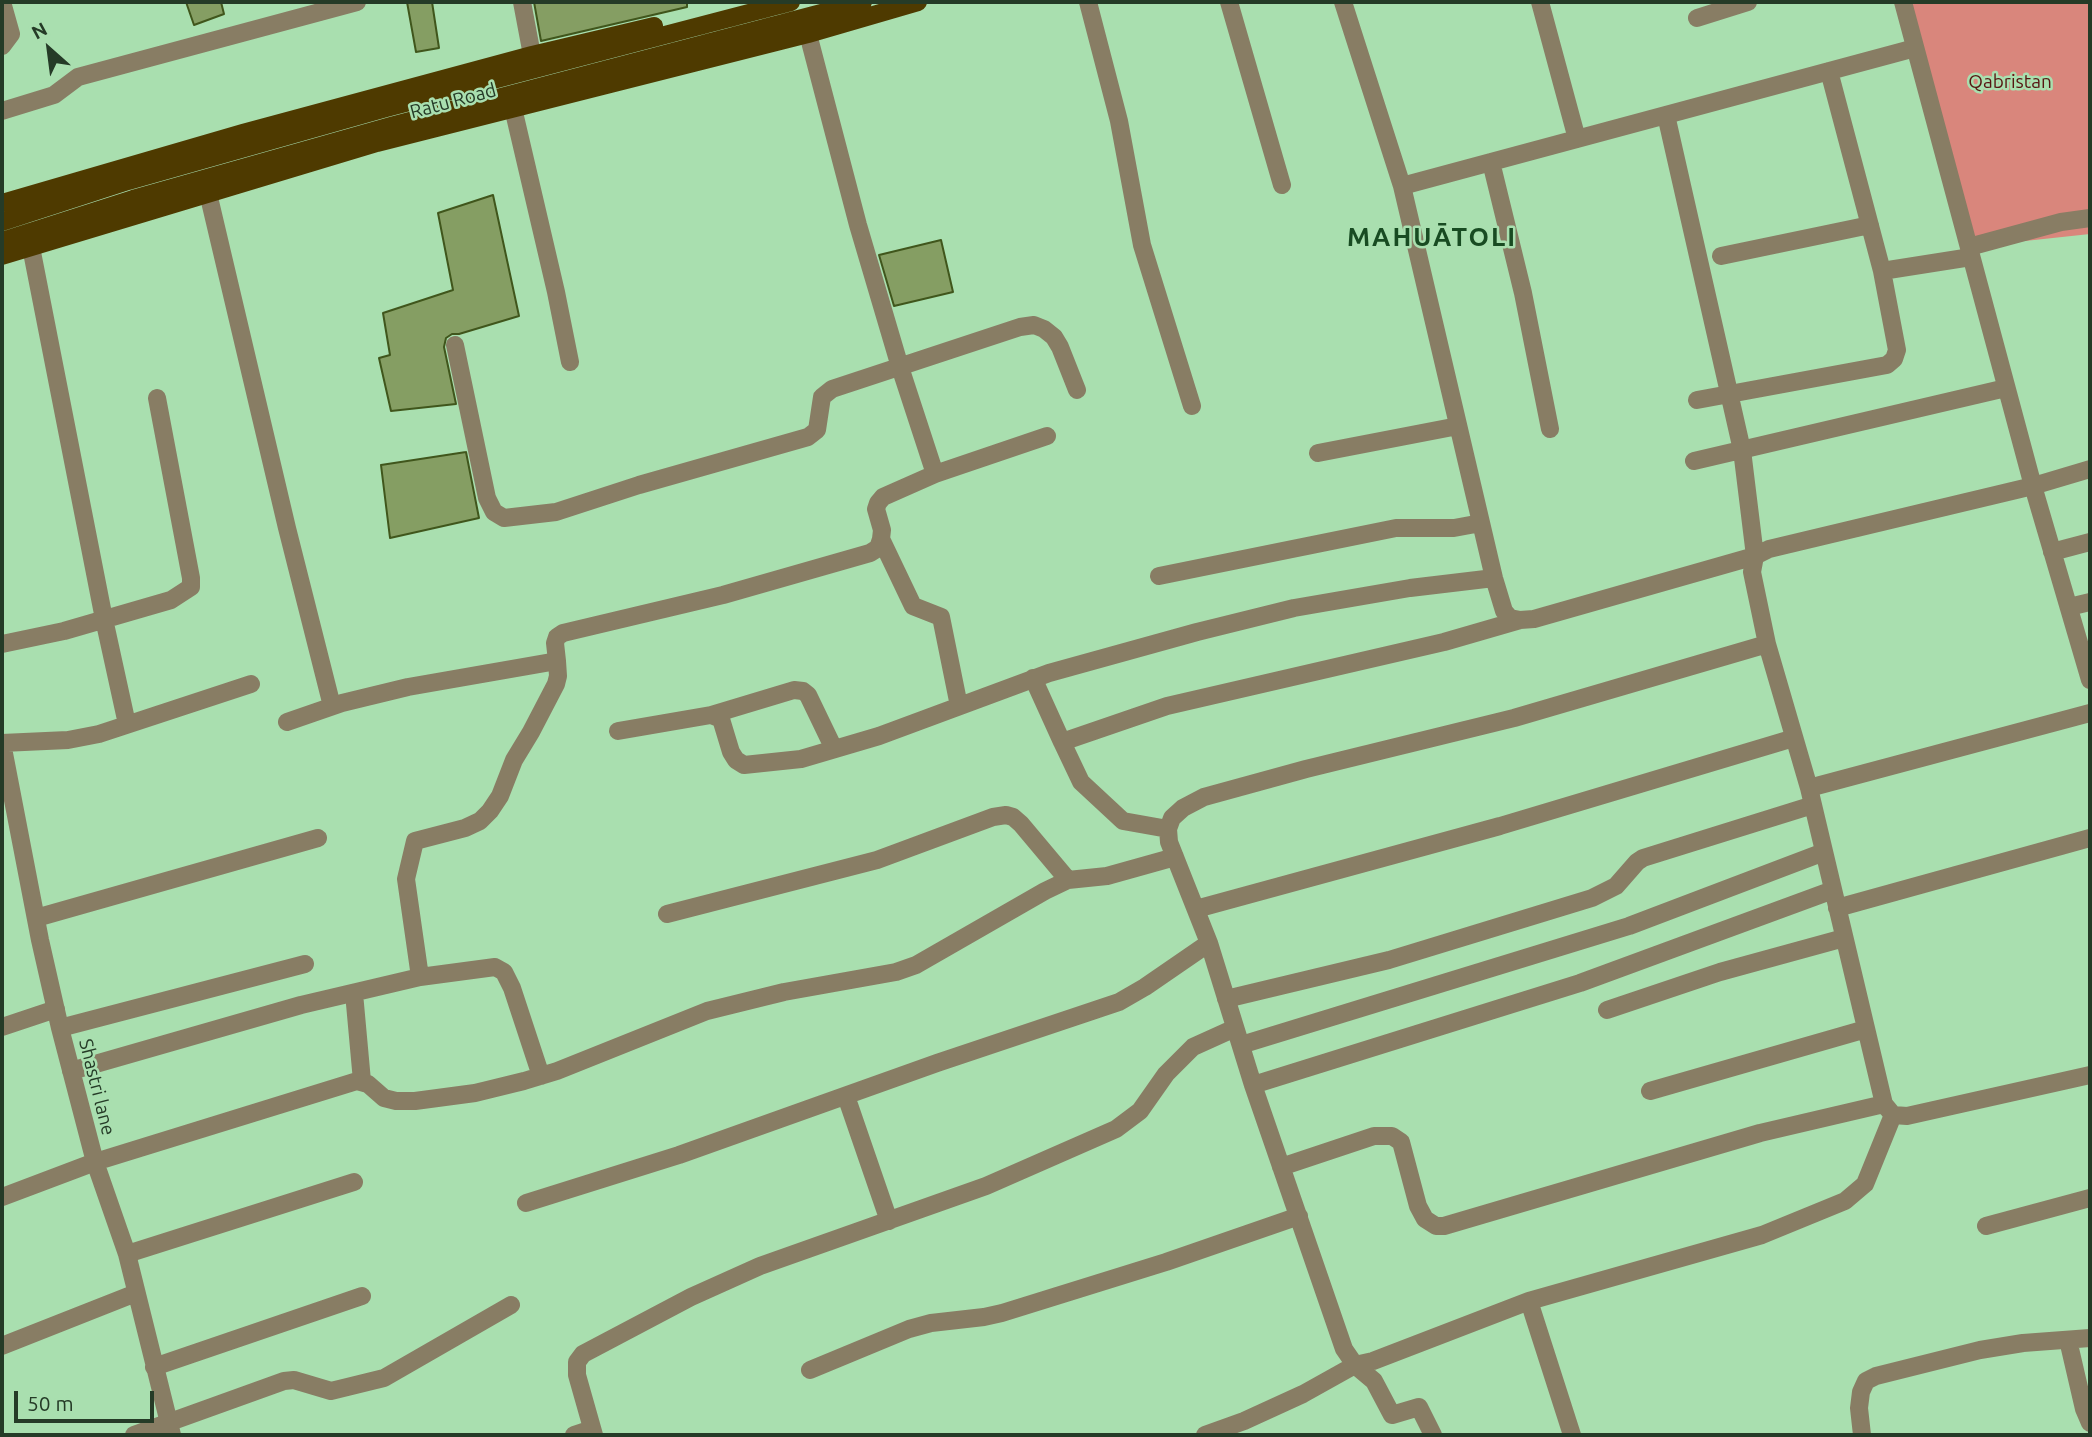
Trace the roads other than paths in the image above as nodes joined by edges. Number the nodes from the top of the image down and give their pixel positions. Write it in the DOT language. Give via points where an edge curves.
graph roads {
  1 [pos="2,2"];
  2 [pos="357,2"];
  3 [pos="522,2"];
  4 [pos="751,2"];
  5 [pos="790,2"];
  6 [pos="863,2"];
  7 [pos="918,2"];
  8 [pos="1087,2"];
  9 [pos="1229,2"];
  10 [pos="1343,2"];
  11 [pos="1541,2"];
  12 [pos="1748,2"];
  13 [pos="1903,2"];
  14 [pos="1697,18"];
  15 [pos="808,34"];
  16 [pos="2,46"];
  17 [pos="1915,48"];
  18 [pos="532,55"];
  19 [pos="1829,71"];
  20 [pos="513,108"];
  21 [pos="2,111"];
  22 [pos="1666,115"];
  23 [pos="1577,139"];
  24 [pos="1491,162"];
  25 [pos="1282,186"];
  26 [pos="1402,186"];
  27 [pos="208,192"];
  28 [pos="2,203"];
  29 [pos="2090,218"];
  30 [pos="2,222"];
  31 [pos="1870,225"];
  32 [pos="2,241"];
  33 [pos="31,247"];
  34 [pos="1970,252"];
  35 [pos="2,256"];
  36 [pos="1721,256"];
  37 [pos="1882,271"];
  38 [pos="456,345"];
  39 [pos="570,362"];
  40 [pos="900,367"];
  41 [pos="2006,388"];
  42 [pos="1077,390"];
  43 [pos="1728,394"];
  44 [pos="157,398"];
  45 [pos="1697,400"];
  46 [pos="1192,406"];
  47 [pos="1458,426"];
  48 [pos="1550,429"];
  49 [pos="1047,436"];
  50 [pos="1741,451"];
  51 [pos="1318,453"];
  52 [pos="1694,461"];
  53 [pos="2090,469"];
  54 [pos="935,474"];
  55 [pos="2033,486"];
  56 [pos="1481,523"];
  57 [pos="881,540"];
  58 [pos="2090,542"];
  59 [pos="2052,552"];
  60 [pos="1755,556"];
  61 [pos="1159,576"];
  62 [pos="1494,578"];
  63 [pos="2090,602"];
  64 [pos="2069,607"];
  65 [pos="104,619"];
  66 [pos="1520,620"];
  67 [pos="2,644"];
  68 [pos="1767,644"];
  69 [pos="557,661"];
  70 [pos="2089,672"];
  71 [pos="1033,678"];
  72 [pos="251,684"];
  73 [pos="332,706"];
  74 [pos="959,706"];
  75 [pos="2090,713"];
  76 [pos="711,715"];
  77 [pos="287,722"];
  78 [pos="127,724"];
  79 [pos="618,731"];
  80 [pos="1794,738"];
  81 [pos="1062,742"];
  82 [pos="2,743"];
  83 [pos="834,749"];
  84 [pos="1811,797"];
  85 [pos="1168,829"];
  86 [pos="318,838"];
  87 [pos="2090,838"];
  88 [pos="1824,852"];
  89 [pos="1175,858"];
  90 [pos="1068,880"];
  91 [pos="1833,890"];
  92 [pos="1837,908"];
  93 [pos="1196,909"];
  94 [pos="667,914"];
  95 [pos="36,918"];
  96 [pos="1844,938"];
  97 [pos="1209,943"];
  98 [pos="304,964"];
  99 [pos="419,977"];
  100 [pos="354,993"];
  101 [pos="1226,999"];
  102 [pos="56,1009"];
  103 [pos="1607,1010"];
  104 [pos="2,1027"];
  105 [pos="60,1028"];
  106 [pos="1866,1029"];
  107 [pos="1238,1037"];
  108 [pos="71,1071"];
  109 [pos="2090,1074"];
  110 [pos="541,1076"];
  111 [pos="368,1084"];
  112 [pos="1253,1085"];
  113 [pos="1650,1091"];
  114 [pos="846,1096"];
  115 [pos="1888,1110"];
  116 [pos="95,1162"];
  117 [pos="1281,1167"];
  118 [pos="354,1182"];
  119 [pos="2,1197"];
  120 [pos="2090,1198"];
  121 [pos="526,1203"];
  122 [pos="1298,1216"];
  123 [pos="889,1221"];
  124 [pos="1986,1226"];
  125 [pos="127,1254"];
  126 [pos="136,1293"];
  127 [pos="362,1296"];
  128 [pos="1529,1301"];
  129 [pos="511,1305"];
  130 [pos="2090,1338"];
  131 [pos="2068,1340"];
  132 [pos="2,1346"];
  133 [pos="1355,1364"];
  134 [pos="154,1367"];
  135 [pos="810,1370"];
  136 [pos="2090,1423"];
  137 [pos="171,1430"];
  138 [pos="593,1432"];
  139 [pos="134,1435"];
  140 [pos="574,1435"];
  141 [pos="1205,1435"];
  142 [pos="1433,1435"];
  143 [pos="1572,1435"];
  144 [pos="1862,1435"];
  1 -- 16 [label="street" via="11,34"];
  2 -- 21 [label="street" via="78,77 54,95"];
  3 -- 18 [label="street"];
  4 -- 18 [label="main road, Ratu Road"];
  5 -- 30 [label="main road" via="386,108"];
  6 -- 32 [label="main road" via="365,133"];
  7 -- 15 [label="main road, Ratu Road"];
  8 -- 46 [label="street" via="1119,121 1142,245"];
  9 -- 25 [label="street"];
  10 -- 26 [label="street"];
  11 -- 23 [label="street"];
  12 -- 14 [label="street"];
  13 -- 17 [label="street"];
  15 -- 20 [label="main road, Ratu Road"];
  15 -- 40 [label="street"];
  17 -- 19 [label="street"];
  17 -- 34 [label="street"];
  18 -- 28 [label="main road, Ratu Road"];
  19 -- 22 [label="street"];
  19 -- 31 [label="street"];
  20 -- 27 [label="main road, Ratu Road"];
  20 -- 39 [label="street"];
  22 -- 23 [label="street"];
  22 -- 43 [label="street"];
  23 -- 24 [label="street"];
  24 -- 26 [label="street"];
  24 -- 48 [label="street"];
  26 -- 47 [label="street"];
  27 -- 33 [label="main road, Ratu Road"];
  27 -- 73 [label="street"];
  29 -- 34 [label="street" via="2062,222"];
  31 -- 36 [label="street"];
  31 -- 37 [label="street"];
  33 -- 35 [label="main road, Ratu Road"];
  33 -- 65 [label="street"];
  34 -- 37 [label="street"];
  34 -- 41 [label="street"];
  37 -- 43 [label="street" via="1897,350 1887,365"];
  38 -- 40 [label="street" via="486,498 494,512 504,517 556,512 808,438 817,430 822,397 832,389"];
  40 -- 42 [label="street" via="1003,331 1034,326 1054,337"];
  40 -- 54 [label="street"];
  41 -- 50 [label="street"];
  41 -- 55 [label="street"];
  43 -- 45 [label="street"];
  43 -- 50 [label="street"];
  44 -- 65 [label="street" via="191,587 171,600"];
  47 -- 51 [label="street"];
  47 -- 56 [label="street"];
  49 -- 54 [label="street"];
  50 -- 52 [label="street"];
  50 -- 60 [label="street"];
  53 -- 55 [label="street"];
  54 -- 57 [label="street" via="878,503"];
  55 -- 59 [label="street"];
  55 -- 60 [label="street"];
  56 -- 61 [label="street" via="1396,528"];
  56 -- 62 [label="street"];
  57 -- 69 [label="street" via="870,553 564,633 555,643"];
  57 -- 74 [label="street" via="912,606 941,617"];
  58 -- 59 [label="street"];
  59 -- 64 [label="street"];
  60 -- 66 [label="street"];
  60 -- 68 [label="street" via="1752,572"];
  62 -- 66 [label="street" via="1504,611"];
  62 -- 71 [label="street" via="1294,608"];
  63 -- 64 [label="street"];
  64 -- 70 [label="street"];
  65 -- 67 [label="street"];
  65 -- 78 [label="street"];
  66 -- 81 [label="street" via="1167,706"];
  68 -- 80 [label="street"];
  68 -- 85 [label="street" via="1514,718 1204,797 1172,818"];
  69 -- 73 [label="street" via="408,687"];
  69 -- 99 [label="street" via="556,684 490,811 465,828 415,841 406,879"];
  71 -- 74 [label="street"];
  71 -- 81 [label="street"];
  72 -- 78 [label="street"];
  73 -- 77 [label="street"];
  74 -- 83 [label="street"];
  75 -- 84 [label="street"];
  76 -- 79 [label="street"];
  76 -- 83 [label="street" via="721,719 731,752 744,765 801,759"];
  76 -- 83 [label="street" via="803,691"];
  78 -- 82 [label="street" via="68,740"];
  80 -- 84 [label="street"];
  80 -- 93 [label="street" via="1500,826"];
  81 -- 85 [label="street" via="1081,782 1123,821"];
  82 -- 95 [label="street, Shastri lane"];
  84 -- 88 [label="street"];
  84 -- 101 [label="street" via="1643,858 1616,886 1592,898 1389,960"];
  85 -- 89 [label="street"];
  86 -- 95 [label="street"];
  87 -- 92 [label="street"];
  88 -- 91 [label="street"];
  88 -- 107 [label="street" via="1629,926"];
  89 -- 90 [label="street" via="1107,876"];
  89 -- 93 [label="street"];
  90 -- 94 [label="street" via="1021,824 1006,815 877,860"];
  90 -- 110 [label="street" via="916,965 707,1011"];
  91 -- 92 [label="street"];
  91 -- 112 [label="street" via="1580,983"];
  92 -- 96 [label="street"];
  93 -- 97 [label="street"];
  95 -- 102 [label="street, Shastri lane"];
  96 -- 103 [label="street" via="1720,972"];
  96 -- 106 [label="street"];
  97 -- 101 [label="street"];
  97 -- 114 [label="street" via="1119,1002"];
  98 -- 105 [label="street"];
  99 -- 100 [label="street"];
  99 -- 110 [label="street" via="482,967 504,972"];
  100 -- 108 [label="street"];
  100 -- 111 [label="street" via="362,1081"];
  101 -- 107 [label="street"];
  102 -- 104 [label="street"];
  102 -- 105 [label="street, Shastri lane"];
  105 -- 108 [label="street, Shastri lane"];
  106 -- 113 [label="street"];
  106 -- 115 [label="street"];
  107 -- 112 [label="street"];
  107 -- 123 [label="street" via="1193,1047 1166,1074 1140,1111 1116,1129 986,1186"];
  108 -- 116 [label="street, Shastri lane"];
  109 -- 115 [label="street" via="1907,1116"];
  110 -- 111 [label="street" via="475,1093 415,1101 384,1098"];
  111 -- 116 [label="street" via="357,1081"];
  112 -- 117 [label="street"];
  114 -- 121 [label="street" via="679,1156"];
  114 -- 123 [label="street"];
  115 -- 117 [label="street" via="1760,1133 1444,1226 1425,1219 1405,1152 1392,1136 1374,1136"];
  115 -- 128 [label="street" via="1865,1184 1845,1201 1762,1235"];
  116 -- 119 [label="street"];
  116 -- 125 [label="street, Shastri lane"];
  117 -- 122 [label="street"];
  118 -- 125 [label="street"];
  120 -- 124 [label="street"];
  122 -- 133 [label="street" via="1344,1349"];
  122 -- 135 [label="street" via="1002,1313 909,1329"];
  123 -- 138 [label="street" via="760,1266 583,1354 577,1375"];
  125 -- 126 [label="street, Shastri lane"];
  126 -- 132 [label="street"];
  126 -- 134 [label="street, Shastri lane"];
  127 -- 134 [label="street"];
  128 -- 133 [label="street"];
  128 -- 143 [label="street"];
  129 -- 137 [label="street" via="384,1378 331,1391 284,1381"];
  130 -- 131 [label="street"];
  131 -- 136 [label="street"];
  131 -- 144 [label="street" via="1980,1350 1876,1376 1861,1392"];
  133 -- 141 [label="street" via="1303,1394"];
  133 -- 142 [label="street" via="1374,1381 1392,1415 1419,1408"];
  134 -- 137 [label="street, Shastri lane"];
  137 -- 139 [label="street"];
  138 -- 140 [label="street"];
}
